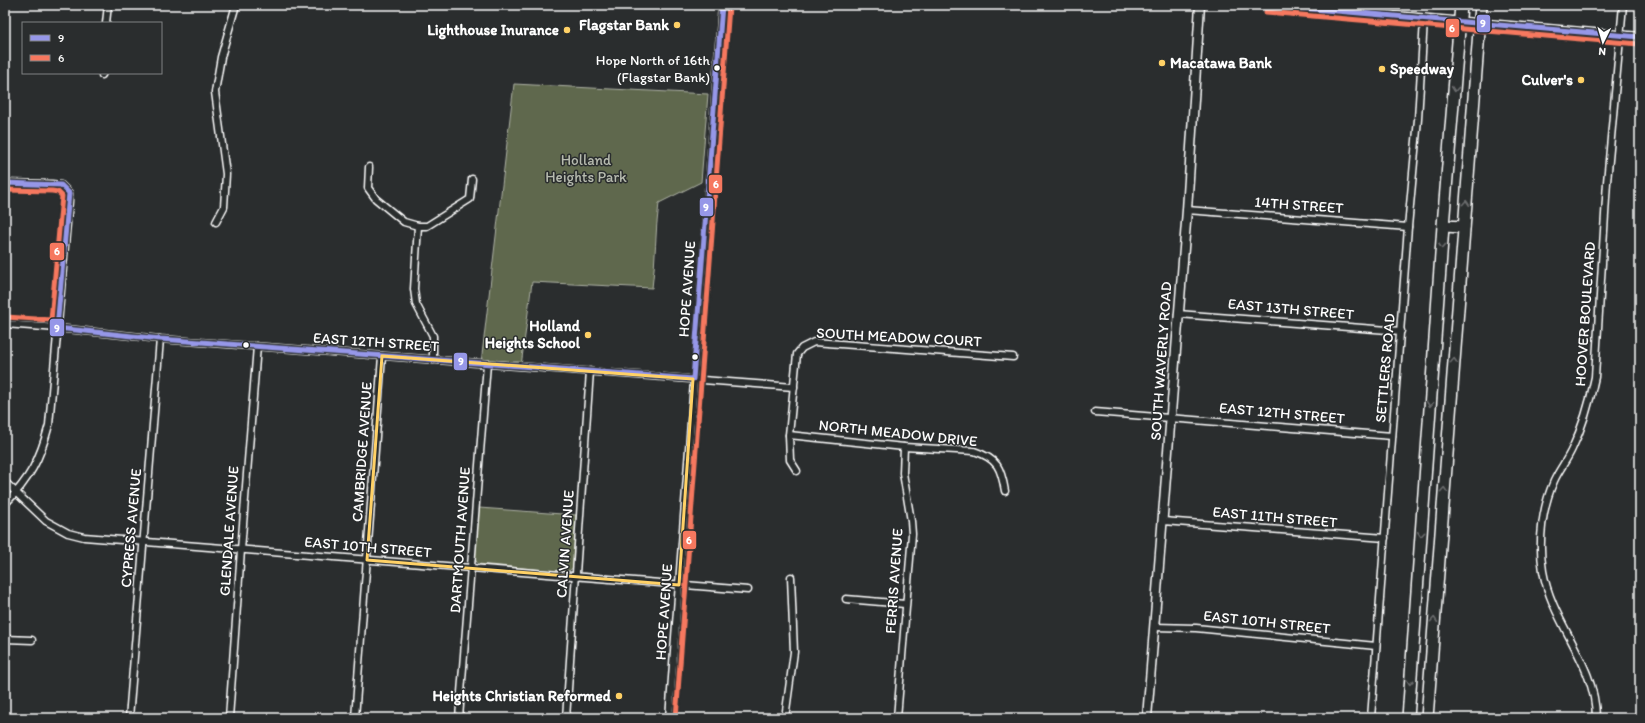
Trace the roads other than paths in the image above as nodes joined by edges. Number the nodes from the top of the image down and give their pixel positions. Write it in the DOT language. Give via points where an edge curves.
graph roads {
  1 [pos="108,5"];
  2 [pos="236,5"];
  3 [pos="722,5"];
  4 [pos="1200,5"];
  5 [pos="1267,5"];
  6 [pos="1461,5"];
  7 [pos="1481,5"];
  8 [pos="1623,5"];
  9 [pos="1424,20"];
  10 [pos="106,22"];
  11 [pos="1460,22"];
  12 [pos="1480,24"];
  13 [pos="1619,35"];
  14 [pos="1640,37"];
  15 [pos="369,167"];
  16 [pos="472,179"];
  17 [pos="5,183"];
  18 [pos="1187,210"];
  19 [pos="216,222"];
  20 [pos="418,226"];
  21 [pos="1443,226"];
  22 [pos="1408,227"];
  23 [pos="1464,228"];
  24 [pos="1178,314"];
  25 [pos="5,324"];
  26 [pos="57,328"];
  27 [pos="1401,331"];
  28 [pos="160,339"];
  29 [pos="257,346"];
  30 [pos="382,356"];
  31 [pos="1013,356"];
  32 [pos="433,360"];
  33 [pos="487,364"];
  34 [pos="590,371"];
  35 [pos="693,379"];
  36 [pos="794,387"];
  37 [pos="1095,412"];
  38 [pos="1170,418"];
  39 [pos="789,436"];
  40 [pos="1392,436"];
  41 [pos="904,447"];
  42 [pos="797,471"];
  43 [pos="5,482"];
  44 [pos="1005,492"];
  45 [pos="16,493"];
  46 [pos="5,504"];
  47 [pos="1163,521"];
  48 [pos="1385,538"];
  49 [pos="143,543"];
  50 [pos="241,550"];
  51 [pos="367,560"];
  52 [pos="471,568"];
  53 [pos="575,577"];
  54 [pos="791,578"];
  55 [pos="679,585"];
  56 [pos="748,590"];
  57 [pos="846,599"];
  58 [pos="905,604"];
  59 [pos="1154,627"];
  60 [pos="5,639"];
  61 [pos="32,640"];
  62 [pos="1376,646"];
  63 [pos="1413,646"];
  64 [pos="1432,659"];
  65 [pos="129,718"];
  66 [pos="230,718"];
  67 [pos="355,718"];
  68 [pos="459,718"];
  69 [pos="566,718"];
  70 [pos="669,718"];
  71 [pos="785,718"];
  72 [pos="897,718"];
  73 [pos="1147,718"];
  74 [pos="1371,718"];
  75 [pos="1408,718"];
  76 [pos="1427,718"];
  77 [pos="1596,718"];
  1 -- 10 [label="street"];
  2 -- 19 [label="street" via="221,57 215,92 226,174 224,207"];
  3 -- 35 [label="street, HOPE AVENUE"];
  4 -- 18 [label="main road, SOUTH WAVERLY ROAD"];
  5 -- 9 [label="main road"];
  6 -- 11 [label="highway"];
  7 -- 12 [label="highway"];
  8 -- 13 [label="street, HOOVER BOULEVARD"];
  9 -- 11 [label="main road"];
  9 -- 22 [label="street, SETTLERS ROAD"];
  11 -- 12 [label="main road"];
  11 -- 21 [label="highway, one-way"];
  12 -- 13 [label="main road"];
  23 -- 12 [label="highway, one-way"];
  13 -- 14 [label="main road"];
  13 -- 77 [label="street, HOOVER BOULEVARD" via="1595,377 1580,430 1547,502 1541,548 1543,571 1549,592 1593,687"];
  15 -- 20 [label="street" via="368,188 376,199 404,222"];
  16 -- 20 [label="street" via="470,199 427,226"];
  17 -- 26 [label="street" via="61,185 69,193"];
  18 -- 22 [label="street, 14TH STREET"];
  18 -- 24 [label="main road, SOUTH WAVERLY ROAD"];
  20 -- 32 [label="street" via="414,289 416,304 433,336"];
  21 -- 23 [label="highway"];
  21 -- 63 [label="highway, one-way"];
  22 -- 27 [label="street, SETTLERS ROAD"];
  64 -- 23 [label="highway, one-way"];
  24 -- 27 [label="street, EAST 13TH STREET"];
  24 -- 38 [label="main road, SOUTH WAVERLY ROAD"];
  25 -- 26 [label="street, EAST 12TH STREET"];
  26 -- 28 [label="street, EAST 12TH STREET"];
  26 -- 45 [label="street" via="51,410 43,449 27,479"];
  27 -- 40 [label="street, SETTLERS ROAD"];
  28 -- 29 [label="street, EAST 12TH STREET"];
  28 -- 49 [label="street, CYPRESS AVENUE"];
  29 -- 30 [label="street, EAST 12TH STREET"];
  29 -- 50 [label="street, GLENDALE AVENUE"];
  30 -- 32 [label="street, EAST 12TH STREET"];
  30 -- 51 [label="street, CAMBRIDGE AVENUE"];
  31 -- 36 [label="street, SOUTH MEADOW COURT" via="814,342 802,348 797,354"];
  32 -- 33 [label="street, EAST 12TH STREET"];
  33 -- 34 [label="street, EAST 12TH STREET"];
  33 -- 52 [label="street, DARTMOUTH AVENUE"];
  34 -- 35 [label="street, EAST 12TH STREET"];
  34 -- 53 [label="street, CALVIN AVENUE"];
  35 -- 36 [label="street, EAST 12TH STREET"];
  35 -- 55 [label="street, HOPE AVENUE"];
  36 -- 39 [label="street, SOUTH MEADOW COURT"];
  37 -- 38 [label="street, EAST 12TH STREET"];
  38 -- 40 [label="street, EAST 12TH STREET"];
  38 -- 47 [label="main road, SOUTH WAVERLY ROAD"];
  39 -- 41 [label="street, NORTH MEADOW DRIVE"];
  39 -- 42 [label="street, SOUTH MEADOW COURT" via="790,460"];
  40 -- 48 [label="street, SETTLERS ROAD"];
  41 -- 44 [label="street, NORTH MEADOW DRIVE" via="974,451 985,455 991,458 1000,470"];
  41 -- 58 [label="street, FERRIS AVENUE" via="903,473 912,534"];
  43 -- 45 [label="street, EAST 10TH STREET"];
  45 -- 46 [label="street"];
  45 -- 49 [label="street, EAST 10TH STREET" via="46,521 68,533 84,538"];
  47 -- 48 [label="street, EAST 11TH STREET"];
  47 -- 59 [label="main road, SOUTH WAVERLY ROAD"];
  48 -- 62 [label="street, SETTLERS ROAD"];
  49 -- 50 [label="street, EAST 10TH STREET"];
  49 -- 65 [label="street, CYPRESS AVENUE"];
  50 -- 51 [label="street, EAST 10TH STREET"];
  50 -- 66 [label="street, GLENDALE AVENUE"];
  51 -- 52 [label="street, EAST 10TH STREET"];
  51 -- 67 [label="street, CAMBRIDGE AVENUE"];
  52 -- 53 [label="street, EAST 10TH STREET"];
  52 -- 68 [label="street, DARTMOUTH AVENUE"];
  53 -- 55 [label="street, EAST 10TH STREET"];
  53 -- 69 [label="street, CALVIN AVENUE"];
  54 -- 71 [label="street" via="794,652"];
  55 -- 56 [label="street, EAST 10TH STREET"];
  55 -- 70 [label="street, HOPE AVENUE"];
  57 -- 58 [label="street"];
  58 -- 72 [label="street, FERRIS AVENUE"];
  59 -- 62 [label="street, EAST 10TH STREET" via="1196,628"];
  59 -- 73 [label="main road, SOUTH WAVERLY ROAD"];
  60 -- 61 [label="street"];
  62 -- 74 [label="street, SETTLERS ROAD"];
  63 -- 64 [label="highway" via="1423,649"];
  63 -- 75 [label="highway, one-way"];
  64 -- 76 [label="highway"];
}
